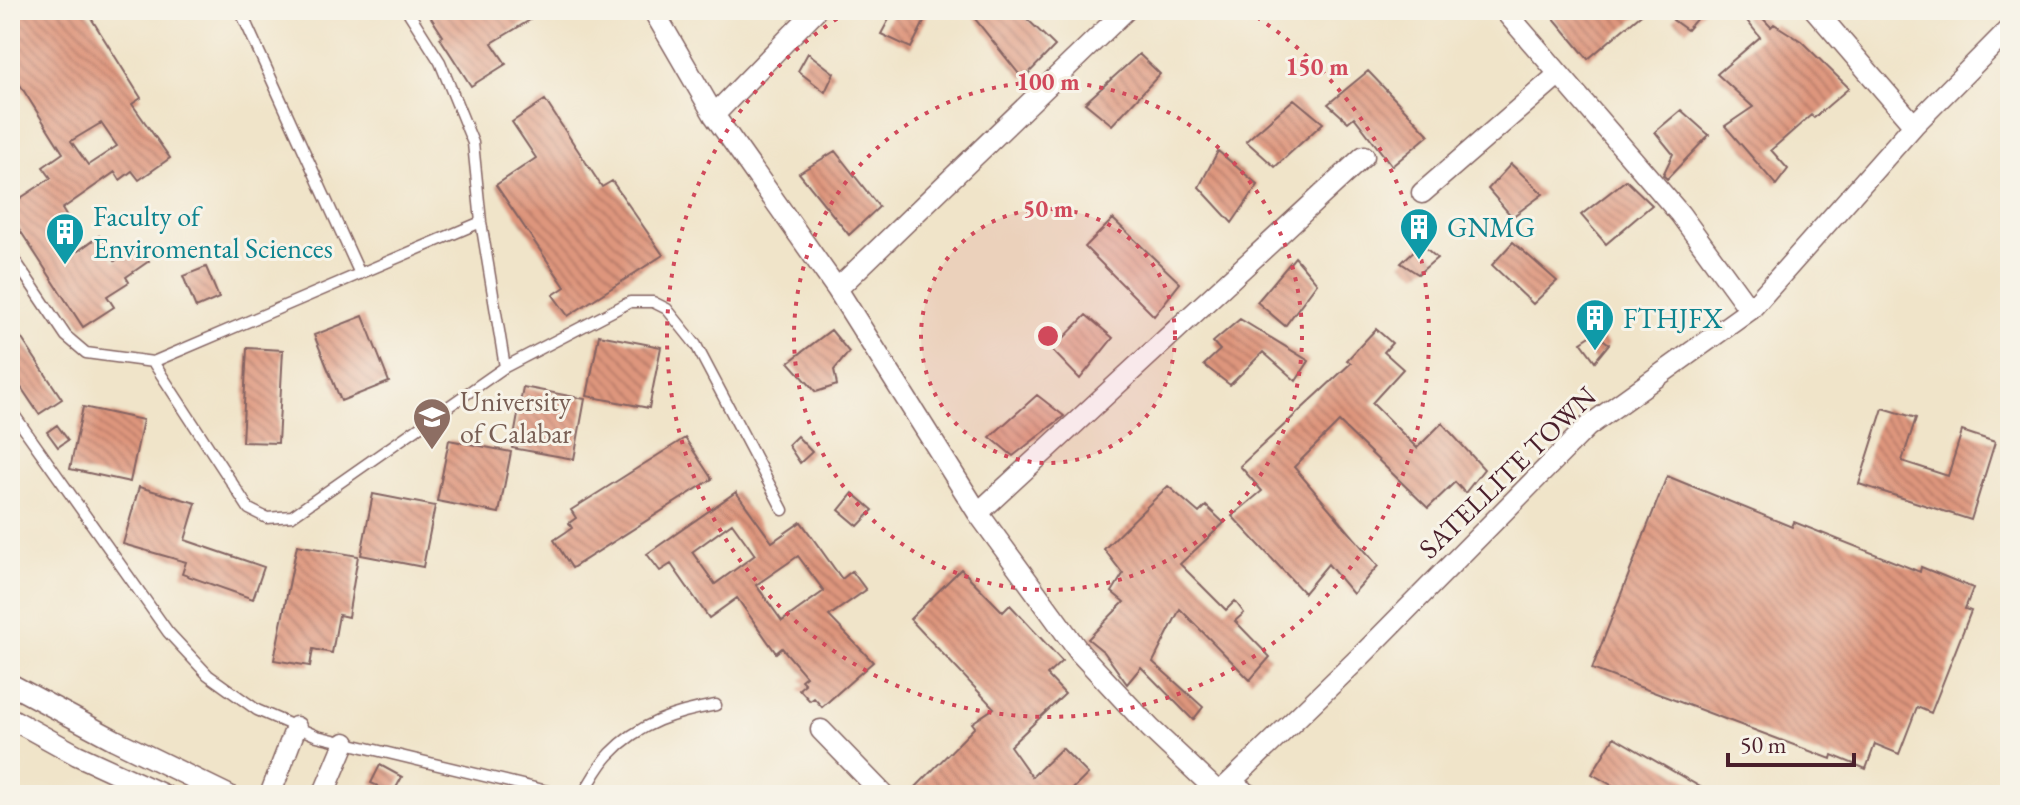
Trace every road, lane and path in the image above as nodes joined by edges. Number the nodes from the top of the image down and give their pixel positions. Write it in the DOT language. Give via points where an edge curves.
graph roads {
  1 [pos="240,10"];
  2 [pos="407,10"];
  3 [pos="653,10"];
  4 [pos="816,10"];
  5 [pos="1126,10"];
  6 [pos="1504,10"];
  7 [pos="1815,10"];
  8 [pos="2010,28"];
  9 [pos="1559,74"];
  10 [pos="714,115"];
  11 [pos="1914,125"];
  12 [pos="1364,156"];
  13 [pos="1422,193"];
  14 [pos="481,222"];
  15 [pos="10,253"];
  16 [pos="360,274"];
  17 [pos="837,289"];
  18 [pos="1750,310"];
  19 [pos="153,362"];
  20 [pos="505,367"];
  21 [pos="10,409"];
  22 [pos="783,510"];
  23 [pos="978,513"];
  24 [pos="10,684"];
  25 [pos="716,705"];
  26 [pos="10,718"];
  27 [pos="296,727"];
  28 [pos="821,730"];
  29 [pos="345,743"];
  30 [pos="1223,790"];
  31 [pos="164,795"];
  32 [pos="228,795"];
  33 [pos="270,795"];
  34 [pos="323,795"];
  35 [pos="564,795"];
  36 [pos="582,795"];
  37 [pos="884,795"];
  38 [pos="1260,795"];
  1 -- 16 [label="lane"];
  2 -- 14 [label="lane" via="440,62 473,143"];
  3 -- 10 [label="street"];
  4 -- 10 [label="street"];
  5 -- 17 [label="street"];
  6 -- 9 [label="street"];
  7 -- 11 [label="street"];
  8 -- 11 [label="street, SATELLITE TOWN"];
  9 -- 13 [label="street"];
  9 -- 18 [label="street" via="1680,214"];
  10 -- 17 [label="street"];
  11 -- 18 [label="street, SATELLITE TOWN"];
  12 -- 23 [label="street"];
  14 -- 16 [label="lane"];
  14 -- 20 [label="lane"];
  15 -- 19 [label="lane" via="66,336 86,353"];
  16 -- 19 [label="lane"];
  17 -- 23 [label="street"];
  18 -- 30 [label="street, SATELLITE TOWN" via="1587,427"];
  19 -- 20 [label="lane" via="249,509 267,518 292,516"];
  20 -- 22 [label="lane" via="630,302 653,302 667,309 696,345"];
  21 -- 27 [label="lane" via="168,632 208,675 257,710"];
  23 -- 30 [label="street" via="1080,653 1150,728"];
  24 -- 32 [label="street"];
  25 -- 36 [label="lane" via="649,724 610,754"];
  26 -- 31 [label="street"];
  27 -- 29 [label="lane"];
  27 -- 33 [label="street"];
  28 -- 37 [label="street"];
  29 -- 34 [label="street"];
  29 -- 35 [label="lane"];
  30 -- 38 [label="lane"];
}
